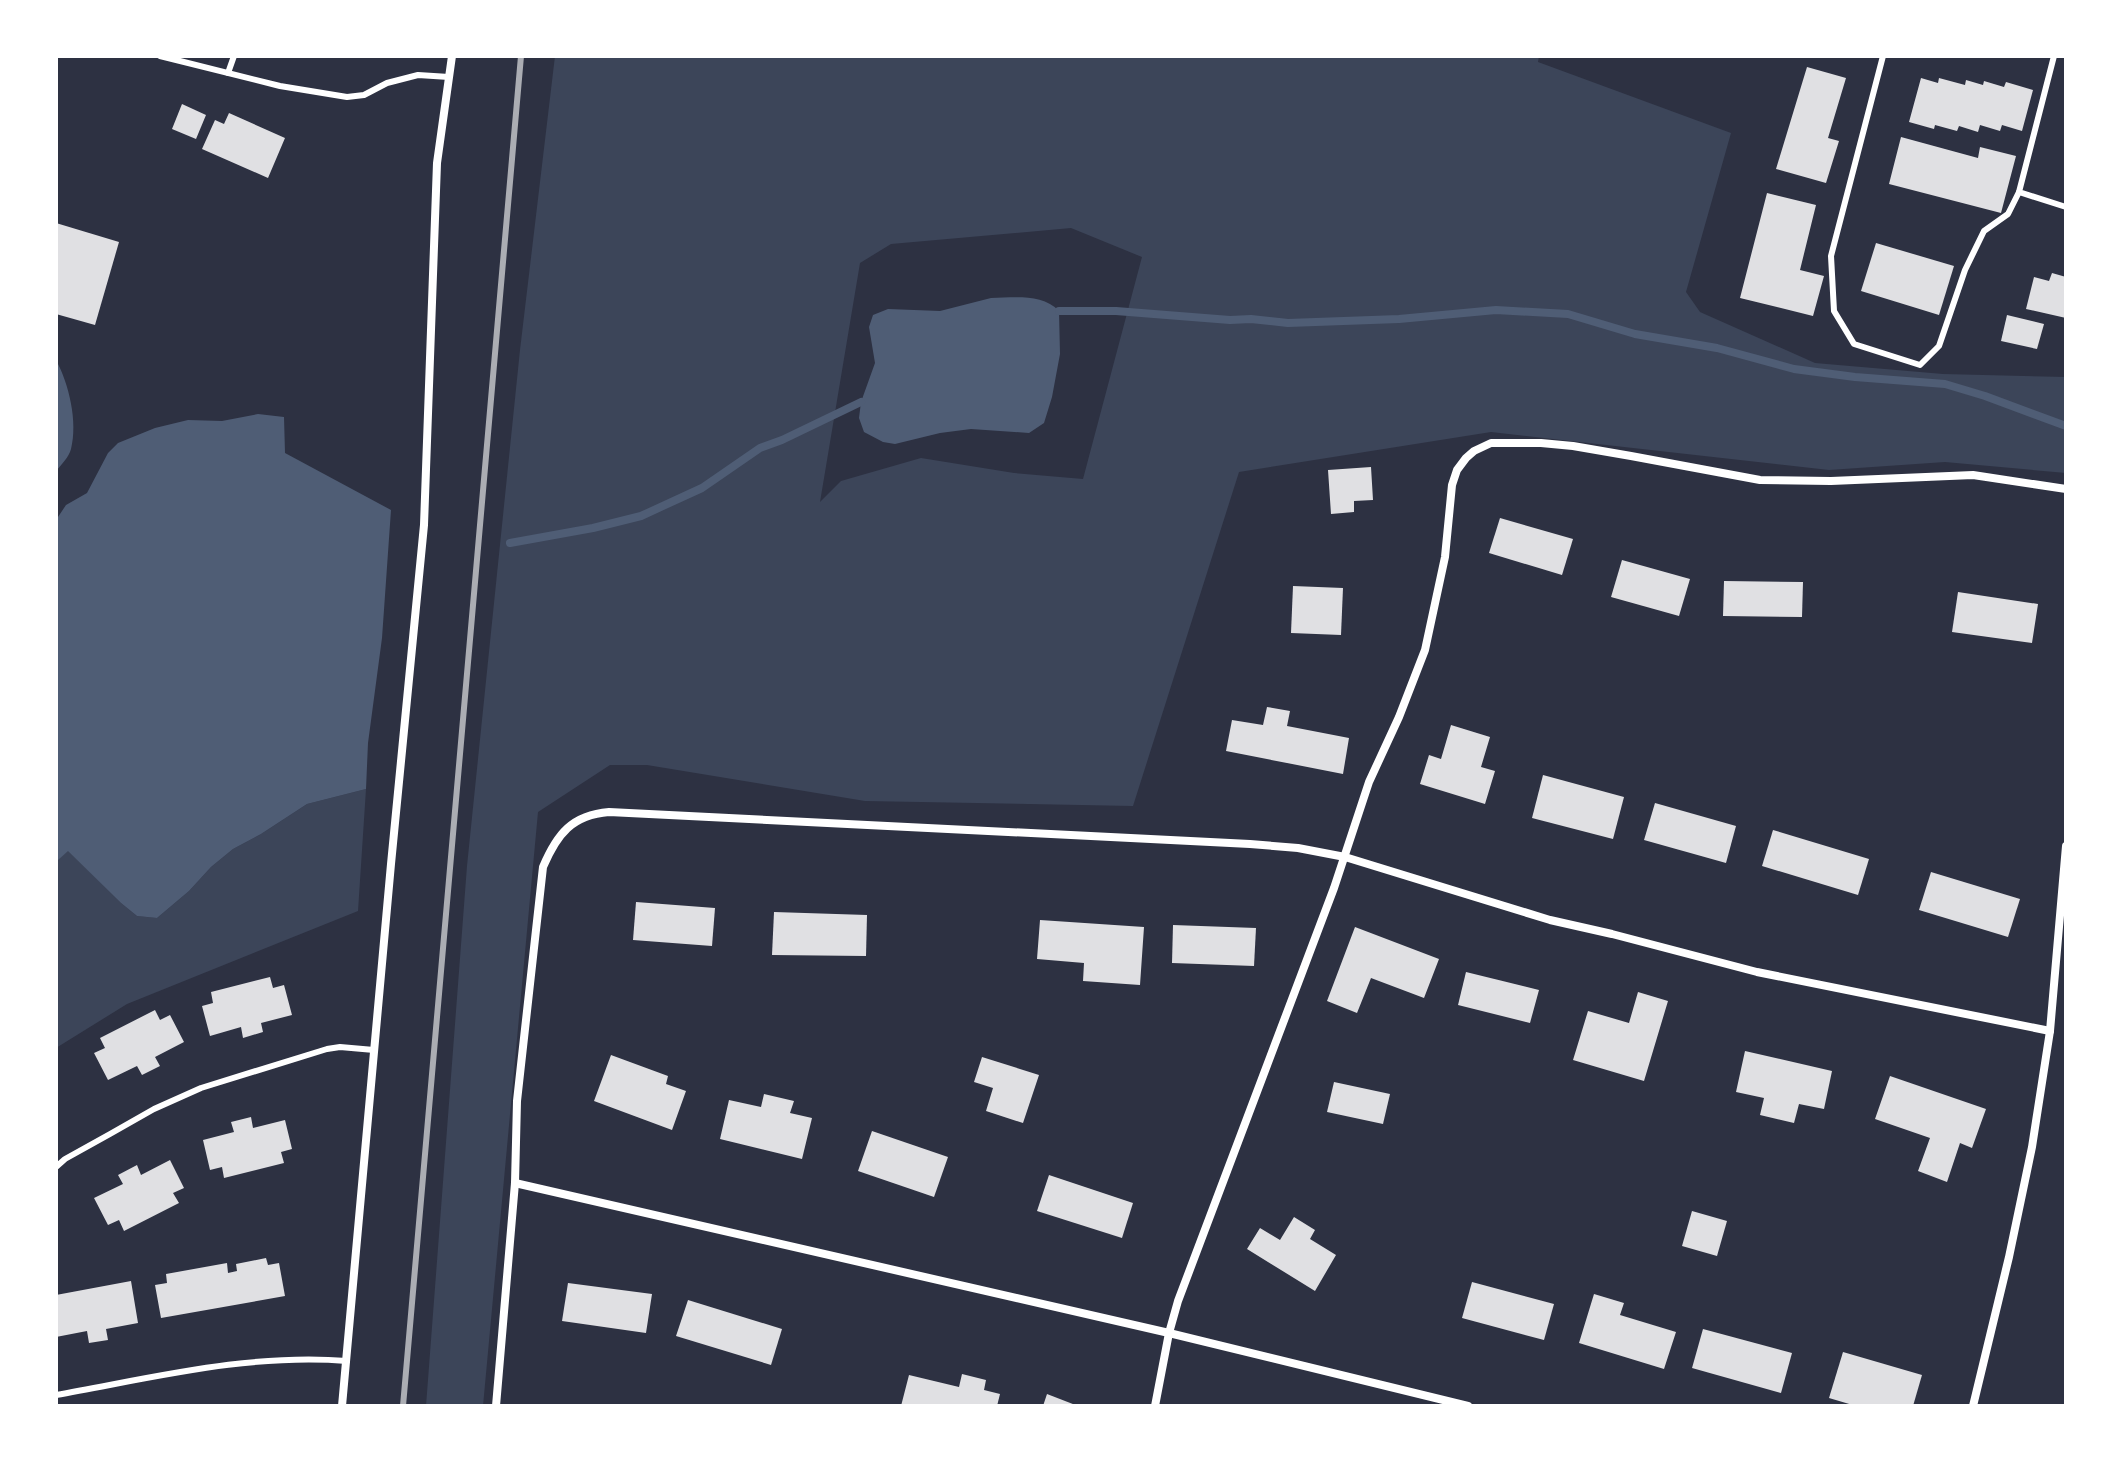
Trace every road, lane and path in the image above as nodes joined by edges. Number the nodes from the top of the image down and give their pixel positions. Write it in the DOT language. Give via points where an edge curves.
graph roads {
  1 [pos="160,56"];
  2 [pos="234,56"];
  3 [pos="452,56"];
  4 [pos="1883,56"];
  5 [pos="2054,56"];
  6 [pos="228,73"];
  7 [pos="449,77"];
  8 [pos="2019,192"];
  9 [pos="2066,207"];
  10 [pos="2066,489"];
  11 [pos="2066,846"];
  12 [pos="1345,857"];
  13 [pos="2050,1031"];
  14 [pos="374,1050"];
  15 [pos="56,1167"];
  16 [pos="515,1183"];
  17 [pos="1169,1333"];
  18 [pos="347,1361"];
  19 [pos="56,1395"];
  20 [pos="342,1406"];
  21 [pos="496,1406"];
  22 [pos="1155,1406"];
  23 [pos="1468,1406"];
  24 [pos="1973,1406"];
  1 -- 6 [label="lane"];
  2 -- 6 [label="lane"];
  3 -- 7 [label="street"];
  4 -- 8 [label="lane" via="1831,256 1834,311 1854,344 1920,365 1939,346 1984,231 2008,214"];
  5 -- 8 [label="lane"];
  6 -- 7 [label="lane" via="347,97 418,75"];
  7 -- 14 [label="street" via="437,163 424,525"];
  8 -- 9 [label="lane"];
  10 -- 12 [label="street" via="1973,475 1760,480 1541,443 1491,443 1474,451 1452,485 1445,557 1425,650 1369,782"];
  11 -- 13 [label="street"];
  12 -- 13 [label="street" via="1550,920 1757,972"];
  12 -- 16 [label="street" via="1250,844 598,813 569,825 543,867 517,1101"];
  12 -- 17 [label="street"];
  13 -- 24 [label="street" via="2032,1147"];
  14 -- 15 [label="lane" via="327,1049 201,1088 154,1109"];
  14 -- 18 [label="street"];
  16 -- 17 [label="street"];
  16 -- 21 [label="street"];
  17 -- 22 [label="street"];
  17 -- 23 [label="street"];
  18 -- 19 [label="lane" via="299,1358 230,1364"];
  18 -- 20 [label="street"];
}
